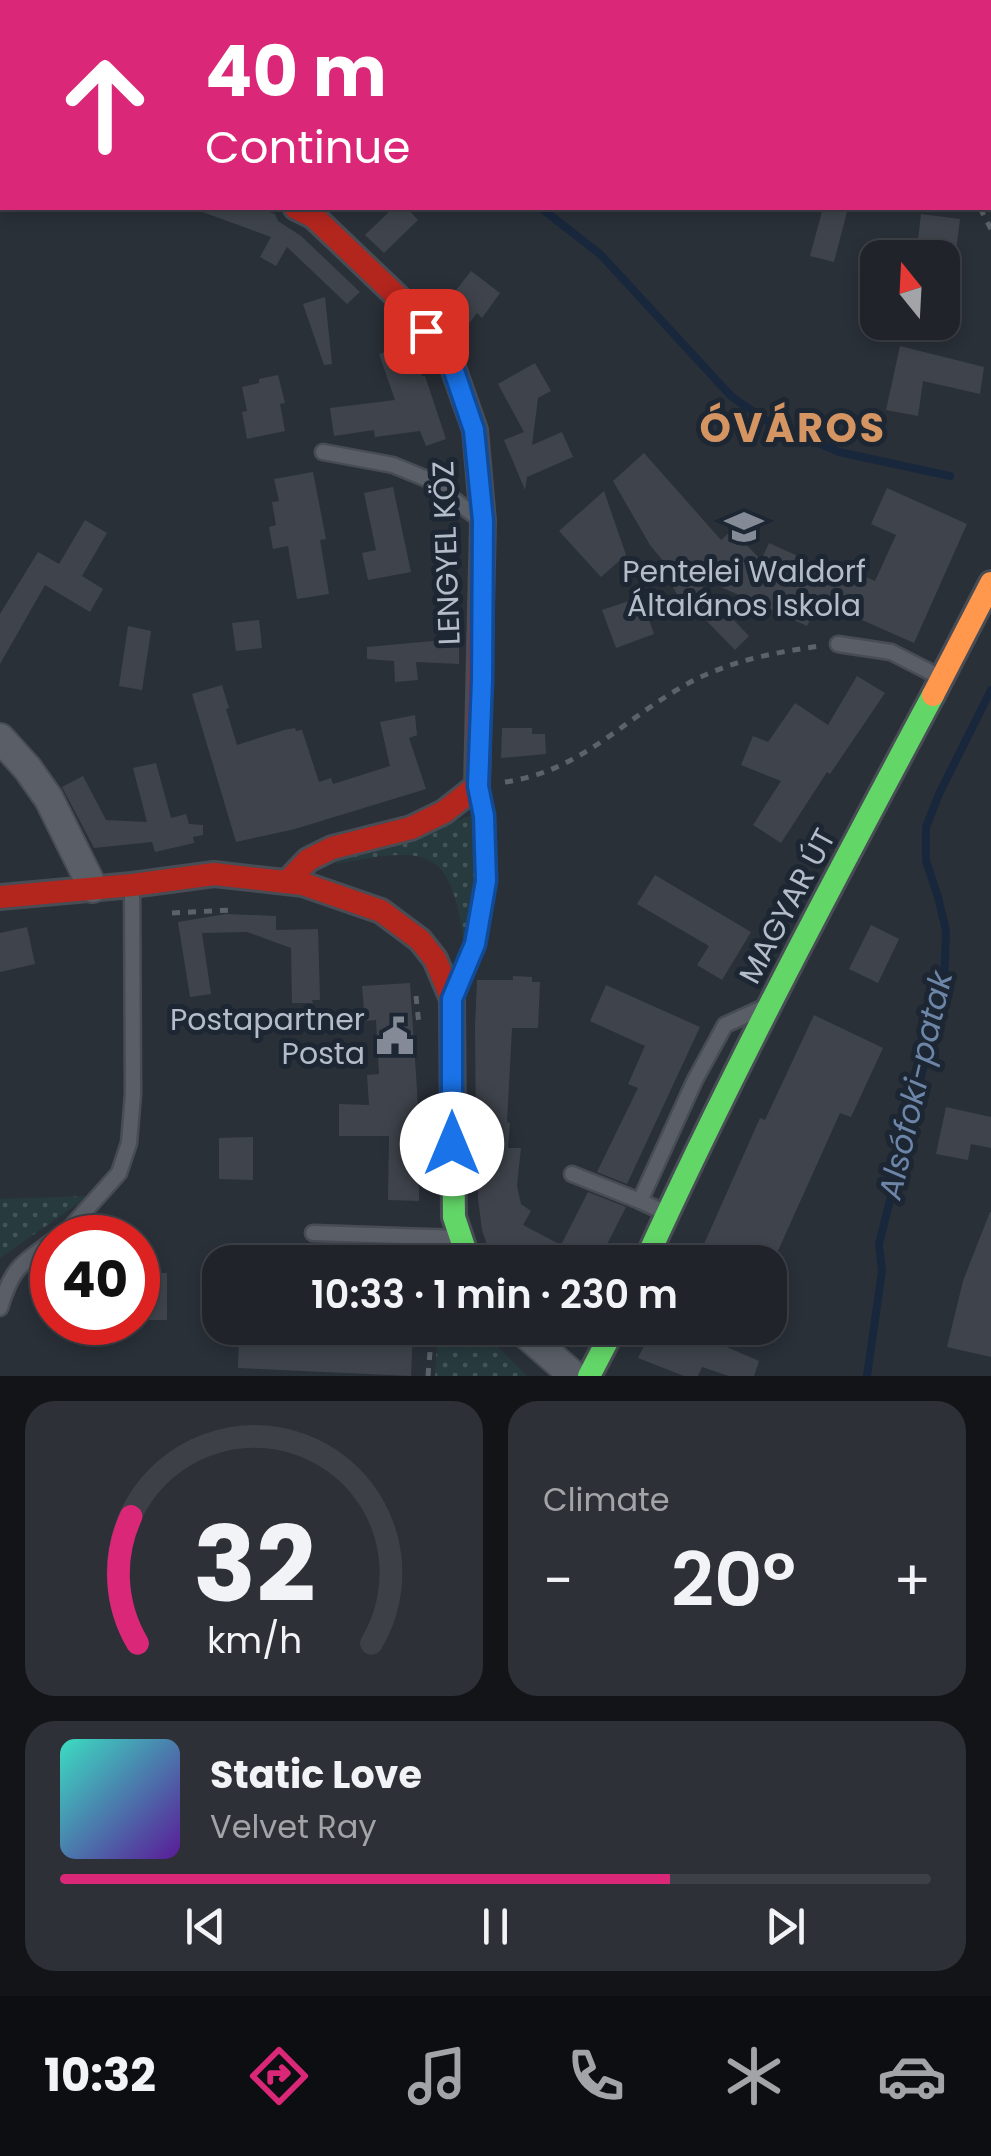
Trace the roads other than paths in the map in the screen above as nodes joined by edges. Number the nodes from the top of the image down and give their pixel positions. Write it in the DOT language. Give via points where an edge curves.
graph roads {
  1 [pos="300,210"];
  2 [pos="323,452"];
  3 [pos="483,521"];
  4 [pos="991,583"];
  5 [pos="984,614"];
  6 [pos="838,644"];
  7 [pos="943,679"];
  8 [pos="0,738"];
  9 [pos="478,786"];
  10 [pos="288,881"];
  11 [pos="132,885"];
  12 [pos="94,888"];
  13 [pos="0,897"];
  14 [pos="452,999"];
  15 [pos="766,1006"];
  16 [pos="572,1174"];
  17 [pos="640,1202"];
  18 [pos="667,1214"];
  19 [pos="82,1215"];
  20 [pos="313,1234"];
  21 [pos="459,1238"];
  22 [pos="462,1245"];
  23 [pos="653,1245"];
  24 [pos="30,1257"];
  25 [pos="0,1308"];
  26 [pos="538,1345"];
  27 [pos="605,1345"];
  28 [pos="574,1376"];
  29 [pos="589,1376"];
  1 -- 3 [label="street, LENGYEL KÖZ" via="401,300 451,362 474,430"];
  2 -- 3 [label="lane" via="393,465 427,479"];
  3 -- 9 [label="street, LENGYEL KÖZ"];
  4 -- 5 [label="street, MAGYAR ÚT"];
  5 -- 7 [label="street, MAGYAR ÚT"];
  6 -- 7 [label="lane" via="891,652"];
  7 -- 15 [label="street, MAGYAR ÚT"];
  8 -- 12 [label="street" via="50,800"];
  9 -- 10 [label="street" via="411,828 308,860"];
  9 -- 14 [label="lane" via="486,881 475,944"];
  10 -- 11 [label="street" via="214,874"];
  10 -- 14 [label="street" via="402,924 435,960"];
  11 -- 12 [label="street"];
  11 -- 19 [label="lane" via="129,1144 120,1173"];
  12 -- 13 [label="street"];
  14 -- 21 [label="street" via="452,1183"];
  15 -- 17 [label="lane" via="725,1025"];
  15 -- 18 [label="street, MAGYAR ÚT"];
  16 -- 17 [label="lane"];
  17 -- 18 [label="lane"];
  18 -- 23 [label="street, MAGYAR ÚT"];
  20 -- 21 [label="lane"];
  21 -- 22 [label="street"];
  24 -- 25 [label="lane" via="8,1279"];
  26 -- 28 [label="street"];
  27 -- 29 [label="street"];
}
